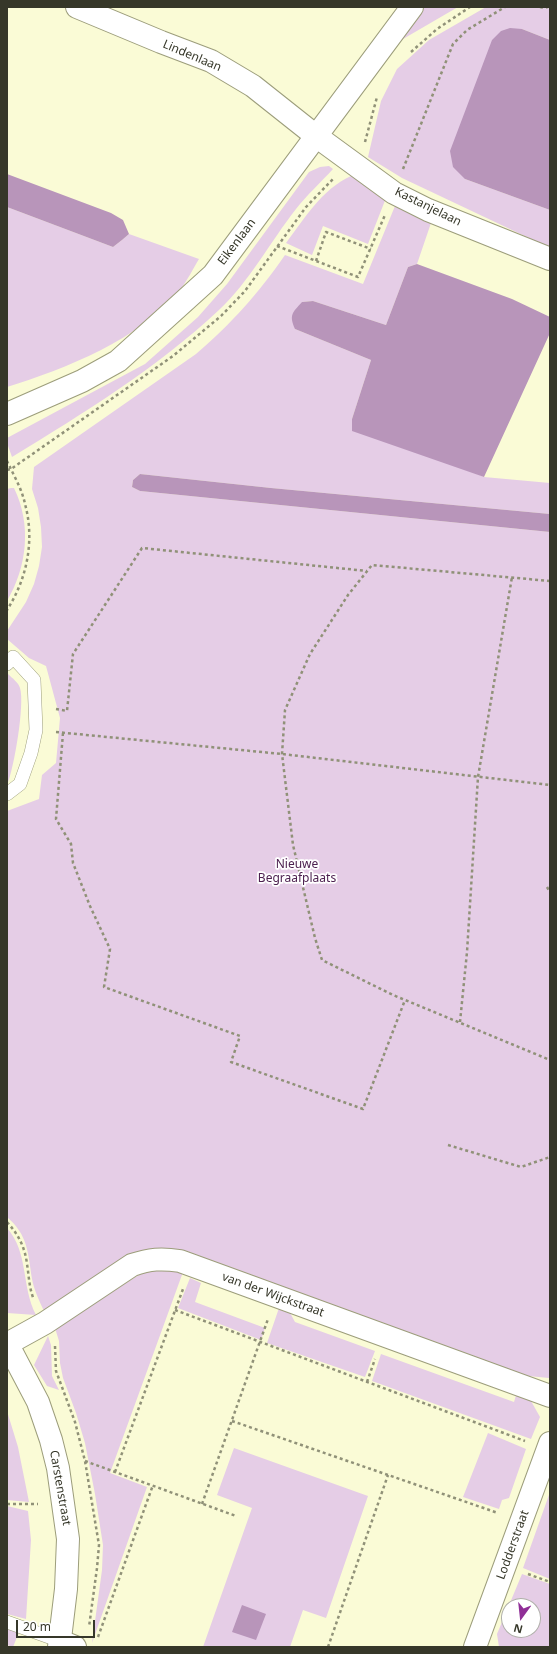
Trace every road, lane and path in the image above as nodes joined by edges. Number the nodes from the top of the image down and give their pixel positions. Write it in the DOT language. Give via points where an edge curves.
graph roads {
  1 [pos="77,7"];
  2 [pos="412,7"];
  3 [pos="505,7"];
  4 [pos="540,7"];
  5 [pos="548,7"];
  6 [pos="544,8"];
  7 [pos="550,10"];
  8 [pos="316,136"];
  9 [pos="394,193"];
  10 [pos="277,246"];
  11 [pos="371,249"];
  12 [pos="550,259"];
  13 [pos="316,261"];
  14 [pos="7,414"];
  15 [pos="7,461"];
  16 [pos="9,469"];
  17 [pos="368,571"];
  18 [pos="512,577"];
  19 [pos="550,581"];
  20 [pos="7,610"];
  21 [pos="7,664"];
  22 [pos="35,706"];
  23 [pos="36,730"];
  24 [pos="63,733"];
  25 [pos="282,754"];
  26 [pos="478,777"];
  27 [pos="550,785"];
  28 [pos="7,794"];
  29 [pos="547,887"];
  30 [pos="550,892"];
  31 [pos="405,1000"];
  32 [pos="460,1022"];
  33 [pos="550,1060"];
  34 [pos="448,1145"];
  35 [pos="550,1157"];
  36 [pos="192,1266"];
  37 [pos="276,1297"];
  38 [pos="175,1310"];
  39 [pos="260,1342"];
  40 [pos="7,1344"];
  41 [pos="550,1396"];
  42 [pos="232,1421"];
  43 [pos="549,1446"];
  44 [pos="85,1461"];
  45 [pos="115,1472"];
  46 [pos="388,1475"];
  47 [pos="153,1485"];
  48 [pos="7,1504"];
  49 [pos="42,1504"];
  50 [pos="202,1504"];
  51 [pos="236,1516"];
  52 [pos="521,1521"];
  53 [pos="7,1622"];
  54 [pos="97,1640"];
  55 [pos="65,1645"];
  56 [pos="328,1647"];
  57 [pos="475,1647"];
  1 -- 8 [label="street, Lindenlaan" via="211,61 253,86"];
  2 -- 8 [label="street, Eikenlaan"];
  3 -- 9 [label="path" via="468,30 453,44"];
  4 -- 6 [label="path"];
  5 -- 6 [label="path"];
  6 -- 7 [label="path"];
  8 -- 9 [label="street, Kastanjelaan"];
  8 -- 14 [label="street, Eikenlaan" via="213,275 118,361 82,381"];
  9 -- 11 [label="path"];
  9 -- 12 [label="street, Kastanjelaan" via="428,210"];
  10 -- 13 [label="path"];
  11 -- 13 [label="path" via="358,277"];
  11 -- 13 [label="path" via="326,232"];
  15 -- 16 [label="path"];
  16 -- 20 [label="path" via="25,503 30,548 25,573"];
  17 -- 18 [label="path" via="372,565"];
  17 -- 22 [label="path" via="142,548 73,654 67,711"];
  17 -- 25 [label="path" via="348,595 310,654 285,710"];
  18 -- 19 [label="path"];
  18 -- 26 [label="path"];
  21 -- 22 [label="lane" via="13,656 34,680"];
  22 -- 23 [label="lane"];
  23 -- 24 [label="path"];
  23 -- 28 [label="lane" via="20,784"];
  24 -- 25 [label="path"];
  24 -- 31 [label="path" via="56,818 71,844 73,863 110,949 104,987 240,1036 231,1062 363,1109"];
  25 -- 26 [label="path"];
  25 -- 31 [label="path" via="293,845 322,960"];
  26 -- 27 [label="path"];
  26 -- 32 [label="path"];
  29 -- 30 [label="path"];
  31 -- 32 [label="path"];
  32 -- 33 [label="path"];
  34 -- 35 [label="path" via="521,1167"];
  36 -- 37 [label="street, van der Wijckstraat"];
  36 -- 38 [label="path"];
  36 -- 40 [label="street, van der Wijckstraat" via="164,1259 132,1265"];
  37 -- 39 [label="path"];
  37 -- 41 [label="street, van der Wijckstraat"];
  38 -- 39 [label="path"];
  38 -- 45 [label="path"];
  39 -- 42 [label="path"];
  39 -- 43 [label="path"];
  40 -- 55 [label="street, Carstenstraat" via="38,1402 58,1468 68,1539"];
  42 -- 46 [label="path"];
  42 -- 50 [label="path"];
  43 -- 52 [label="street, Lodderstraat"];
  44 -- 45 [label="path"];
  45 -- 47 [label="path"];
  46 -- 52 [label="path"];
  46 -- 56 [label="path"];
  47 -- 50 [label="path"];
  47 -- 54 [label="path"];
  48 -- 49 [label="path, Carstenstraat"];
  50 -- 51 [label="path"];
  52 -- 57 [label="street, Lodderstraat"];
  53 -- 55 [label="lane, Carstenstraat"];
}
